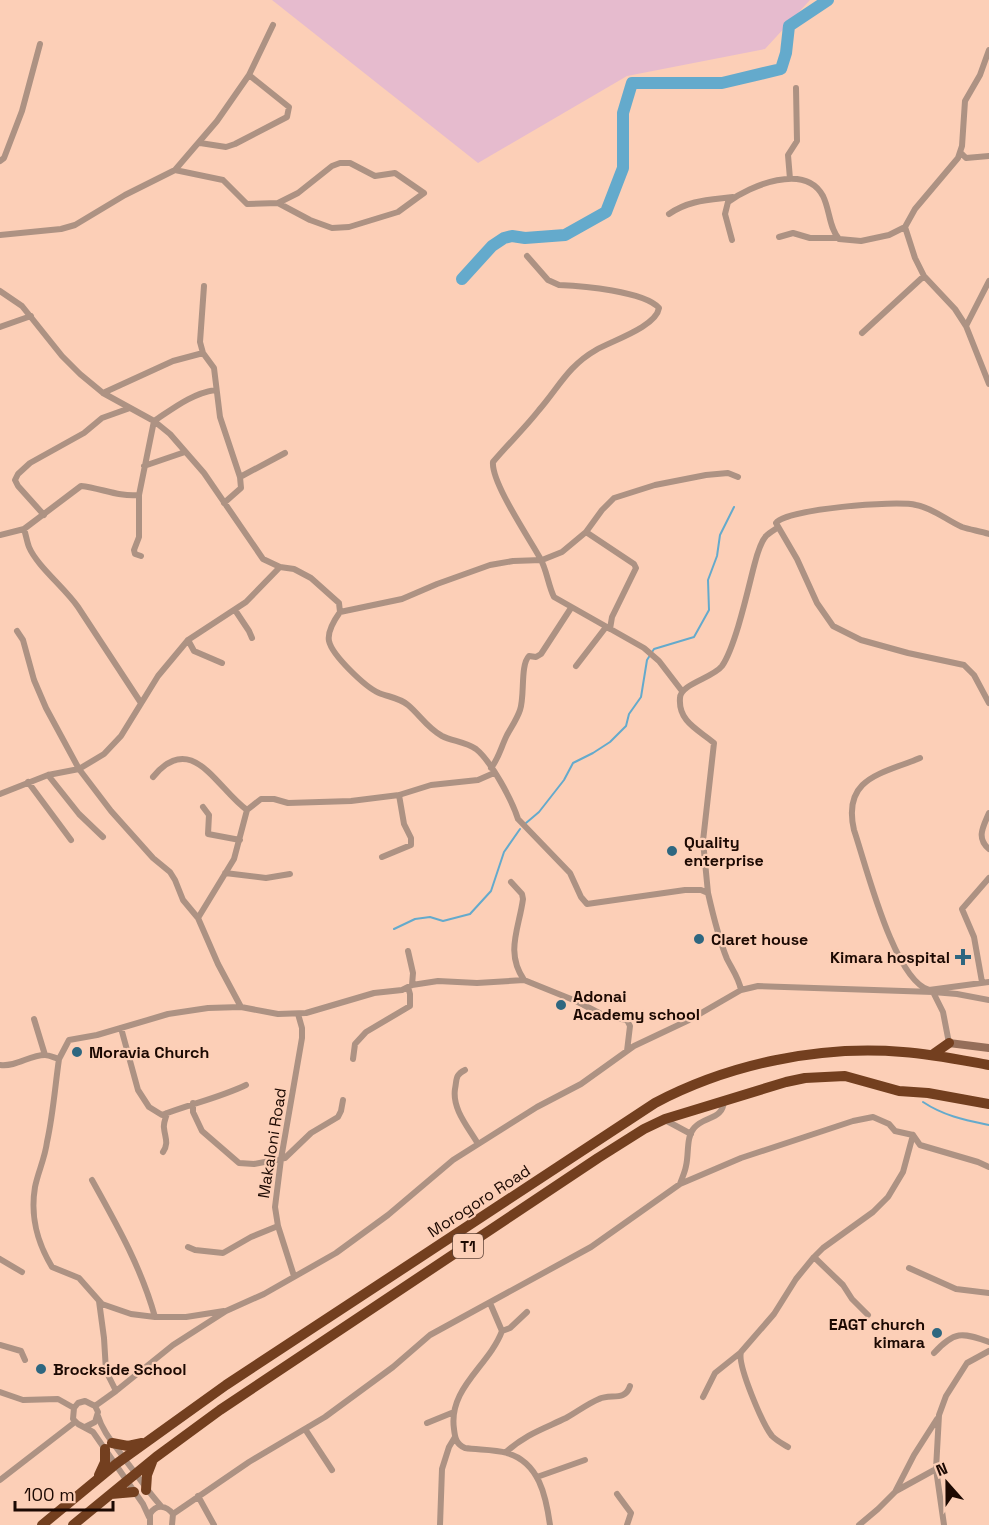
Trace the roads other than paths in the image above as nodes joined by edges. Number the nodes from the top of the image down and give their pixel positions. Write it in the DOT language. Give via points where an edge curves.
graph roads {
  1 [pos="273,24"];
  2 [pos="40,44"];
  3 [pos="989,50"];
  4 [pos="249,75"];
  5 [pos="796,88"];
  6 [pos="200,143"];
  7 [pos="961,153"];
  8 [pos="989,156"];
  9 [pos="0,161"];
  10 [pos="175,170"];
  11 [pos="790,178"];
  12 [pos="736,197"];
  13 [pos="278,203"];
  14 [pos="669,214"];
  15 [pos="905,227"];
  16 [pos="0,236"];
  17 [pos="779,237"];
  18 [pos="837,238"];
  19 [pos="732,240"];
  20 [pos="527,256"];
  21 [pos="924,276"];
  22 [pos="989,281"];
  23 [pos="204,286"];
  24 [pos="0,291"];
  25 [pos="31,316"];
  26 [pos="966,326"];
  27 [pos="0,327"];
  28 [pos="862,333"];
  29 [pos="203,352"];
  30 [pos="989,384"];
  31 [pos="215,390"];
  32 [pos="103,393"];
  33 [pos="130,408"];
  34 [pos="154,421"];
  35 [pos="185,452"];
  36 [pos="285,453"];
  37 [pos="144,466"];
  38 [pos="240,477"];
  39 [pos="738,477"];
  40 [pos="139,495"];
  41 [pos="224,503"];
  42 [pos="44,514"];
  43 [pos="777,528"];
  44 [pos="24,529"];
  45 [pos="586,532"];
  46 [pos="989,534"];
  47 [pos="0,535"];
  48 [pos="141,556"];
  49 [pos="542,560"];
  50 [pos="280,567"];
  51 [pos="570,608"];
  52 [pos="235,610"];
  53 [pos="340,612"];
  54 [pos="608,628"];
  55 [pos="17,631"];
  56 [pos="252,638"];
  57 [pos="188,640"];
  58 [pos="222,663"];
  59 [pos="576,666"];
  60 [pos="682,691"];
  61 [pos="141,703"];
  62 [pos="989,703"];
  63 [pos="920,758"];
  64 [pos="79,769"];
  65 [pos="492,771"];
  66 [pos="48,775"];
  67 [pos="153,777"];
  68 [pos="27,782"];
  69 [pos="0,794"];
  70 [pos="399,795"];
  71 [pos="203,807"];
  72 [pos="247,810"];
  73 [pos="989,813"];
  74 [pos="103,837"];
  75 [pos="70,840"];
  76 [pos="240,840"];
  77 [pos="989,849"];
  78 [pos="382,857"];
  79 [pos="225,873"];
  80 [pos="290,874"];
  81 [pos="989,878"];
  82 [pos="511,882"];
  83 [pos="708,893"];
  84 [pos="198,918"];
  85 [pos="408,951"];
  86 [pos="524,980"];
  87 [pos="986,982"];
  88 [pos="412,985"];
  89 [pos="741,990"];
  90 [pos="933,991"];
  91 [pos="989,1000"];
  92 [pos="241,1007"];
  93 [pos="298,1014"];
  94 [pos="34,1019"];
  95 [pos="121,1028"];
  96 [pos="949,1043"];
  97 [pos="989,1048"];
  98 [pos="627,1051"];
  99 [pos="45,1055"];
  100 [pos="932,1055"];
  101 [pos="59,1059"];
  102 [pos="353,1059"];
  103 [pos="0,1065"];
  104 [pos="989,1065"];
  105 [pos="465,1070"];
  106 [pos="246,1085"];
  107 [pos="724,1100"];
  108 [pos="343,1101"];
  109 [pos="193,1103"];
  110 [pos="989,1104"];
  111 [pos="167,1113"];
  112 [pos="665,1119"];
  113 [pos="691,1134"];
  114 [pos="913,1135"];
  115 [pos="478,1144"];
  116 [pos="163,1152"];
  117 [pos="280,1159"];
  118 [pos="989,1167"];
  119 [pos="92,1180"];
  120 [pos="680,1184"];
  121 [pos="278,1226"];
  122 [pos="188,1247"];
  123 [pos="814,1257"];
  124 [pos="0,1259"];
  125 [pos="909,1268"];
  126 [pos="22,1272"];
  127 [pos="294,1276"];
  128 [pos="989,1293"];
  129 [pos="99,1301"];
  130 [pos="490,1303"];
  131 [pos="226,1311"];
  132 [pos="527,1312"];
  133 [pos="868,1315"];
  134 [pos="155,1317"];
  135 [pos="502,1331"];
  136 [pos="989,1342"];
  137 [pos="0,1345"];
  138 [pos="741,1352"];
  139 [pos="989,1352"];
  140 [pos="934,1353"];
  141 [pos="25,1360"];
  142 [pos="630,1386"];
  143 [pos="116,1391"];
  144 [pos="0,1392"];
  145 [pos="703,1397"];
  146 [pos="95,1406"];
  147 [pos="74,1408"];
  148 [pos="454,1412"];
  149 [pos="939,1415"];
  150 [pos="98,1416"];
  151 [pos="75,1422"];
  152 [pos="427,1423"];
  153 [pos="85,1427"];
  154 [pos="306,1429"];
  155 [pos="455,1437"];
  156 [pos="146,1443"];
  157 [pos="109,1446"];
  158 [pos="788,1447"];
  159 [pos="506,1452"];
  160 [pos="156,1457"];
  161 [pos="585,1460"];
  162 [pos="120,1461"];
  163 [pos="332,1470"];
  164 [pos="936,1470"];
  165 [pos="131,1477"];
  166 [pos="537,1477"];
  167 [pos="0,1480"];
  168 [pos="96,1480"];
  169 [pos="146,1490"];
  170 [pos="896,1491"];
  171 [pos="134,1492"];
  172 [pos="109,1494"];
  173 [pos="617,1494"];
  174 [pos="198,1496"];
  175 [pos="161,1506"];
  176 [pos="173,1514"];
  177 [pos="148,1517"];
  178 [pos="42,1525"];
  179 [pos="73,1525"];
  180 [pos="150,1525"];
  181 [pos="172,1525"];
  182 [pos="214,1525"];
  183 [pos="440,1525"];
  184 [pos="550,1525"];
  185 [pos="627,1525"];
  186 [pos="859,1525"];
  187 [pos="944,1525"];
  1 -- 4 [label="street"];
  2 -- 9 [label="street" via="22,111"];
  3 -- 7 [label="street" via="965,101"];
  4 -- 6 [label="street"];
  4 -- 6 [label="street" via="288,107 288,117 226,147"];
  5 -- 11 [label="street" via="798,137 788,155"];
  6 -- 10 [label="street"];
  7 -- 8 [label="street" via="966,158"];
  7 -- 15 [label="street"];
  10 -- 13 [label="street" via="223,180 247,204"];
  10 -- 16 [label="street" via="75,225"];
  11 -- 12 [label="street"];
  11 -- 18 [label="street" via="819,190"];
  12 -- 14 [label="street" via="694,201"];
  12 -- 19 [label="street" via="725,207"];
  13 -- 13 [label="street" via="332,228 349,227 398,212 424,193 395,173 375,176 350,163 340,163"];
  15 -- 18 [label="street" via="889,235 861,240"];
  15 -- 21 [label="street"];
  17 -- 18 [label="street" via="793,233 810,238"];
  20 -- 49 [label="street" via="548,280 559,285 639,296 659,308 648,323 570,368 493,462 494,476"];
  21 -- 26 [label="street"];
  21 -- 28 [label="street"];
  22 -- 26 [label="street"];
  23 -- 29 [label="street" via="200,342"];
  24 -- 25 [label="street"];
  25 -- 27 [label="street"];
  25 -- 32 [label="street" via="62,356"];
  26 -- 30 [label="street"];
  29 -- 31 [label="street" via="214,368"];
  29 -- 32 [label="street"];
  31 -- 34 [label="street" via="189,398"];
  31 -- 38 [label="street"];
  32 -- 33 [label="street"];
  33 -- 34 [label="street"];
  33 -- 42 [label="street" via="102,418 84,434 18,474 18,486"];
  34 -- 35 [label="street"];
  34 -- 37 [label="street"];
  35 -- 37 [label="street"];
  35 -- 41 [label="street"];
  36 -- 38 [label="street"];
  37 -- 40 [label="street"];
  38 -- 41 [label="street" via="241,488"];
  39 -- 45 [label="street" via="728,473 705,474 614,498"];
  40 -- 42 [label="street" via="115,495 81,486"];
  40 -- 48 [label="street" via="139,537 134,550"];
  41 -- 50 [label="street" via="263,559"];
  42 -- 44 [label="street"];
  43 -- 46 [label="street" via="778,520 793,514 898,503 924,507 964,527"];
  43 -- 60 [label="street" via="766,536 758,552 723,664"];
  43 -- 62 [label="street" via="833,626 861,640 964,665"];
  44 -- 47 [label="street"];
  44 -- 61 [label="street" via="36,559 73,599"];
  45 -- 49 [label="street" via="562,552"];
  45 -- 54 [label="street" via="636,568"];
  49 -- 51 [label="street" via="554,597"];
  49 -- 53 [label="street" via="490,566 402,599"];
  50 -- 52 [label="street"];
  50 -- 53 [label="street" via="311,578 339,603"];
  51 -- 54 [label="street"];
  51 -- 65 [label="street" via="541,654 525,661 520,711"];
  52 -- 56 [label="street"];
  52 -- 57 [label="street"];
  53 -- 65 [label="street" via="329,640 363,684 409,705 429,729 473,747"];
  54 -- 59 [label="street"];
  54 -- 60 [label="street" via="644,648"];
  55 -- 64 [label="street" via="46,708"];
  57 -- 58 [label="street" via="194,651"];
  57 -- 61 [label="street"];
  60 -- 83 [label="street" via="681,708 688,723 714,743 703,841"];
  61 -- 64 [label="street" via="114,745"];
  63 -- 90 [label="street" via="865,781 852,802 852,819 898,955 908,975 921,987"];
  64 -- 66 [label="street"];
  64 -- 84 [label="street" via="111,811 170,872 183,900"];
  65 -- 70 [label="street" via="478,780 431,785"];
  65 -- 83 [label="street" via="518,819 570,873 587,904 685,890"];
  66 -- 68 [label="street"];
  66 -- 74 [label="street"];
  67 -- 72 [label="street" via="164,766 183,757 199,764"];
  68 -- 69 [label="street"];
  68 -- 75 [label="street"];
  70 -- 72 [label="street" via="316,803 261,798"];
  70 -- 78 [label="street" via="411,844"];
  71 -- 76 [label="street" via="209,815 208,834"];
  72 -- 76 [label="street"];
  73 -- 77 [label="street" via="981,835"];
  76 -- 79 [label="street"];
  79 -- 80 [label="street" via="266,878"];
  79 -- 84 [label="street"];
  81 -- 87 [label="street" via="962,909"];
  82 -- 86 [label="street" via="523,899 513,950"];
  83 -- 89 [label="street" via="717,930"];
  84 -- 92 [label="street"];
  85 -- 88 [label="street"];
  86 -- 88 [label="street"];
  86 -- 98 [label="street" via="604,1016 627,1020"];
  87 -- 90 [label="street"];
  88 -- 93 [label="street"];
  88 -- 102 [label="street" via="410,1006 366,1032 355,1044"];
  89 -- 90 [label="street" via="758,986"];
  89 -- 98 [label="street"];
  90 -- 91 [label="street"];
  90 -- 96 [label="street" via="943,1012"];
  92 -- 93 [label="street"];
  92 -- 95 [label="street" via="168,1014"];
  93 -- 117 [label="street, Makaloni Road" via="302,1038"];
  94 -- 99 [label="street"];
  95 -- 101 [label="street" via="69,1040"];
  95 -- 111 [label="street" via="138,1090 149,1107 162,1115"];
  96 -- 97 [label="street"];
  96 -- 100 [label="highway"];
  98 -- 115 [label="street" via="581,1084"];
  99 -- 101 [label="street"];
  99 -- 103 [label="street"];
  100 -- 104 [label="highway, Morogoro Road / T1"];
  100 -- 156 [label="highway, Morogoro Road / T1" via="825,1053 739,1070 681,1089 655,1102 236,1378"];
  101 -- 129 [label="street" via="47,1146 35,1188 35,1233 52,1267 79,1278"];
  105 -- 115 [label="street" via="455,1080 455,1101"];
  106 -- 109 [label="street" via="223,1096"];
  107 -- 110 [label="highway, Morogoro Road / T1" via="786,1082 834,1076 899,1091"];
  107 -- 112 [label="highway, Morogoro Road / T1"];
  107 -- 113 [label="street" via="720,1114 695,1126"];
  108 -- 117 [label="street" via="338,1116"];
  109 -- 111 [label="street"];
  109 -- 117 [label="street" via="193,1113 202,1131 239,1162 254,1164"];
  111 -- 116 [label="street"];
  112 -- 113 [label="street"];
  112 -- 160 [label="highway, Morogoro Road / T1" via="598,1158 220,1410"];
  113 -- 120 [label="street"];
  114 -- 118 [label="street" via="920,1145"];
  114 -- 120 [label="street" via="895,1131 873,1117 853,1121 741,1158"];
  114 -- 123 [label="street" via="903,1172 888,1197"];
  115 -- 127 [label="street" via="336,1254"];
  117 -- 121 [label="street, Makaloni Road" via="275,1207"];
  119 -- 134 [label="street" via="146,1284"];
  120 -- 130 [label="street" via="591,1247"];
  121 -- 122 [label="street" via="223,1253"];
  121 -- 127 [label="street, Makaloni Road"];
  123 -- 133 [label="street"];
  123 -- 138 [label="street" via="774,1314"];
  124 -- 126 [label="street"];
  125 -- 128 [label="street" via="956,1289"];
  127 -- 131 [label="street"];
  129 -- 134 [label="street" via="131,1314"];
  129 -- 143 [label="street" via="106,1371"];
  130 -- 135 [label="street"];
  130 -- 154 [label="street" via="430,1335 360,1392"];
  131 -- 134 [label="street"];
  131 -- 143 [label="street" via="167,1348"];
  132 -- 135 [label="street"];
  135 -- 148 [label="street" via="465,1385"];
  136 -- 140 [label="street" via="963,1334 946,1340"];
  137 -- 141 [label="street" via="21,1350"];
  138 -- 145 [label="street" via="715,1373"];
  138 -- 158 [label="street" via="748,1385 765,1424"];
  139 -- 149 [label="street" via="967,1363"];
  142 -- 159 [label="street" via="626,1394 599,1398 523,1438"];
  143 -- 146 [label="street"];
  144 -- 147 [label="street" via="23,1400 58,1399"];
  146 -- 147 [label="street" via="82,1402"];
  146 -- 150 [label="street"];
  147 -- 151 [label="street"];
  148 -- 152 [label="street"];
  148 -- 155 [label="street"];
  149 -- 164 [label="street"];
  149 -- 170 [label="street"];
  150 -- 153 [label="street"];
  150 -- 157 [label="street"];
  151 -- 153 [label="street"];
  151 -- 167 [label="street"];
  153 -- 157 [label="street"];
  154 -- 163 [label="street"];
  154 -- 174 [label="street"];
  155 -- 159 [label="street" via="465,1448"];
  155 -- 183 [label="street" via="442,1469"];
  156 -- 157 [label="highway"];
  156 -- 162 [label="highway, Morogoro Road / T1"];
  157 -- 162 [label="street"];
  157 -- 162 [label="street"];
  157 -- 168 [label="highway"];
  159 -- 166 [label="street" via="526,1463"];
  160 -- 165 [label="highway, Morogoro Road / T1"];
  160 -- 169 [label="highway" via="149,1466"];
  161 -- 166 [label="street"];
  162 -- 165 [label="street"];
  162 -- 165 [label="street"];
  162 -- 168 [label="highway, Morogoro Road / T1"];
  164 -- 170 [label="street"];
  164 -- 187 [label="street"];
  165 -- 169 [label="street"];
  165 -- 171 [label="street"];
  165 -- 172 [label="highway, Morogoro Road / T1"];
  166 -- 184 [label="street"];
  168 -- 178 [label="highway, Morogoro Road / T1"];
  169 -- 175 [label="street"];
  170 -- 186 [label="street"];
  171 -- 172 [label="highway"];
  171 -- 177 [label="street"];
  172 -- 179 [label="highway, Morogoro Road / T1"];
  173 -- 185 [label="street" via="631,1513"];
  174 -- 176 [label="street"];
  174 -- 182 [label="street"];
  175 -- 176 [label="street"];
  175 -- 177 [label="street"];
  176 -- 181 [label="street"];
  177 -- 180 [label="street"];
}
